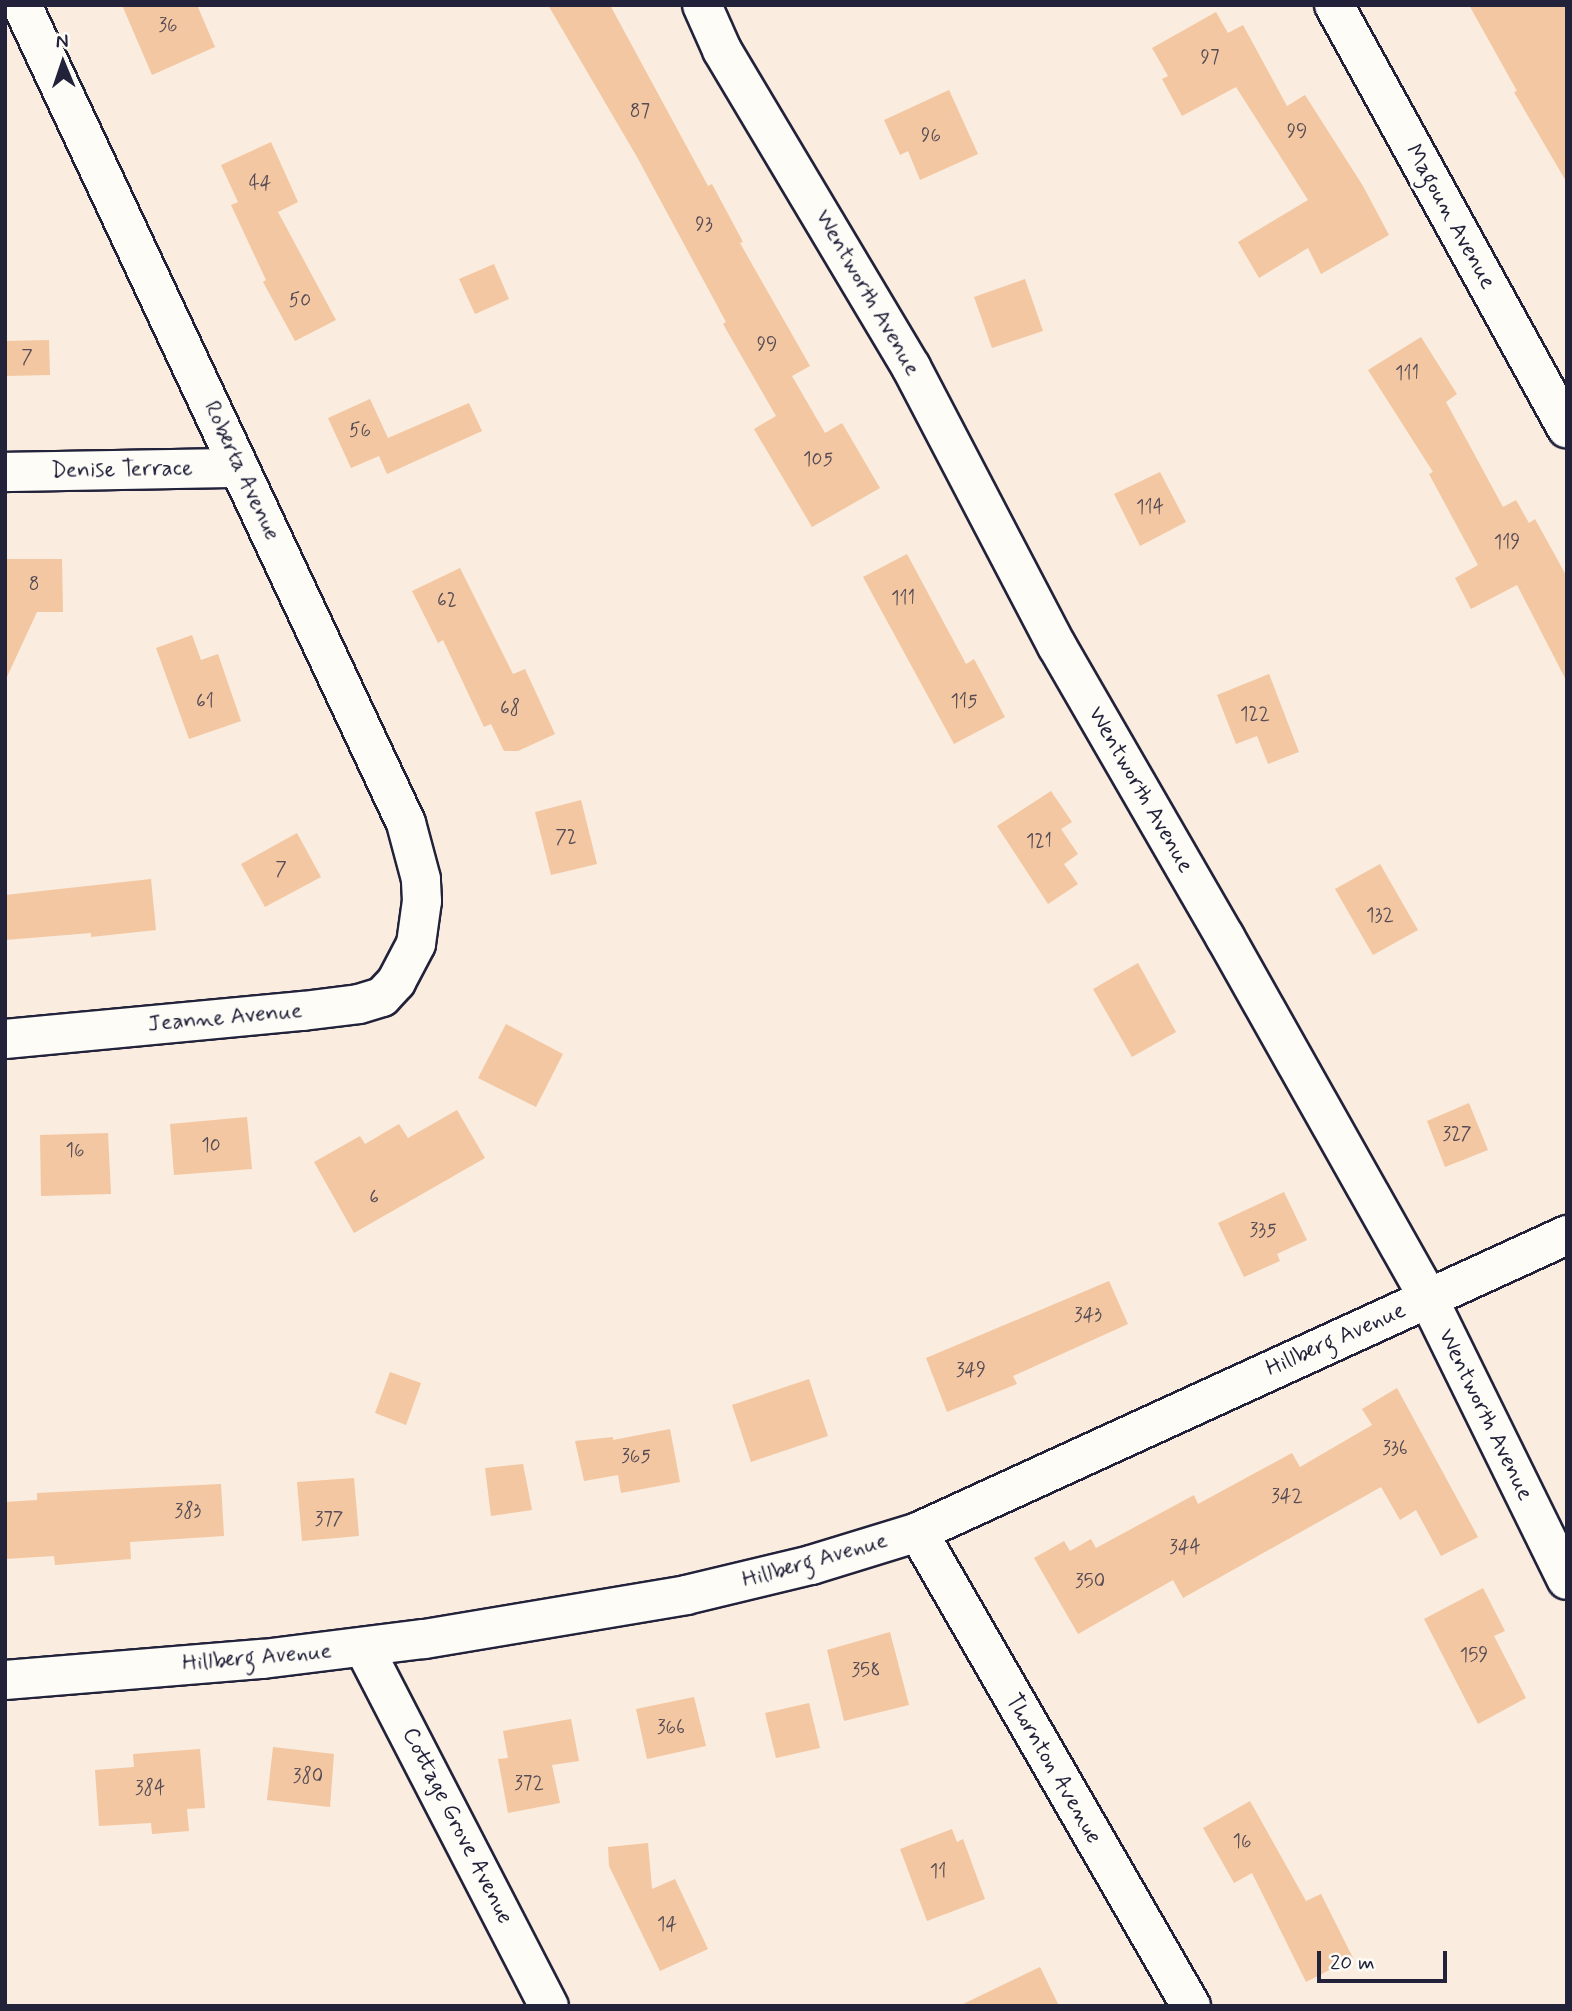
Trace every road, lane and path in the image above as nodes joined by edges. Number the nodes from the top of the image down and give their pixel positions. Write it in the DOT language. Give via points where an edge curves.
graph roads {
  1 [pos="22,5"];
  2 [pos="702,5"];
  3 [pos="1334,5"];
  4 [pos="1567,428"];
  5 [pos="239,468"];
  6 [pos="5,472"];
  7 [pos="415,946"];
  8 [pos="5,1039"];
  9 [pos="1567,1235"];
  10 [pos="1428,1298"];
  11 [pos="918,1532"];
  12 [pos="1567,1580"];
  13 [pos="364,1648"];
  14 [pos="5,1680"];
  15 [pos="549,2006"];
  16 [pos="1191,2006"];
  1 -- 5 [label="street, Roberta Avenue"];
  2 -- 10 [label="street, Wentworth Avenue" via="722,50 911,367 1057,646"];
  3 -- 4 [label="street, Magoun Avenue"];
  5 -- 6 [label="street, Denise Terrace"];
  5 -- 7 [label="street, Roberta Avenue" via="406,823 421,879 421,923"];
  7 -- 8 [label="street, Jeanne Avenue" via="389,990 359,1004"];
  9 -- 10 [label="street, Hillberg Avenue"];
  10 -- 11 [label="street, Hillberg Avenue"];
  10 -- 12 [label="street, Wentworth Avenue"];
  11 -- 13 [label="street, Hillberg Avenue" via="811,1565 698,1592"];
  11 -- 16 [label="street, Thornton Avenue"];
  13 -- 14 [label="street, Hillberg Avenue"];
  13 -- 15 [label="street, Cottage Grove Avenue"];
}
